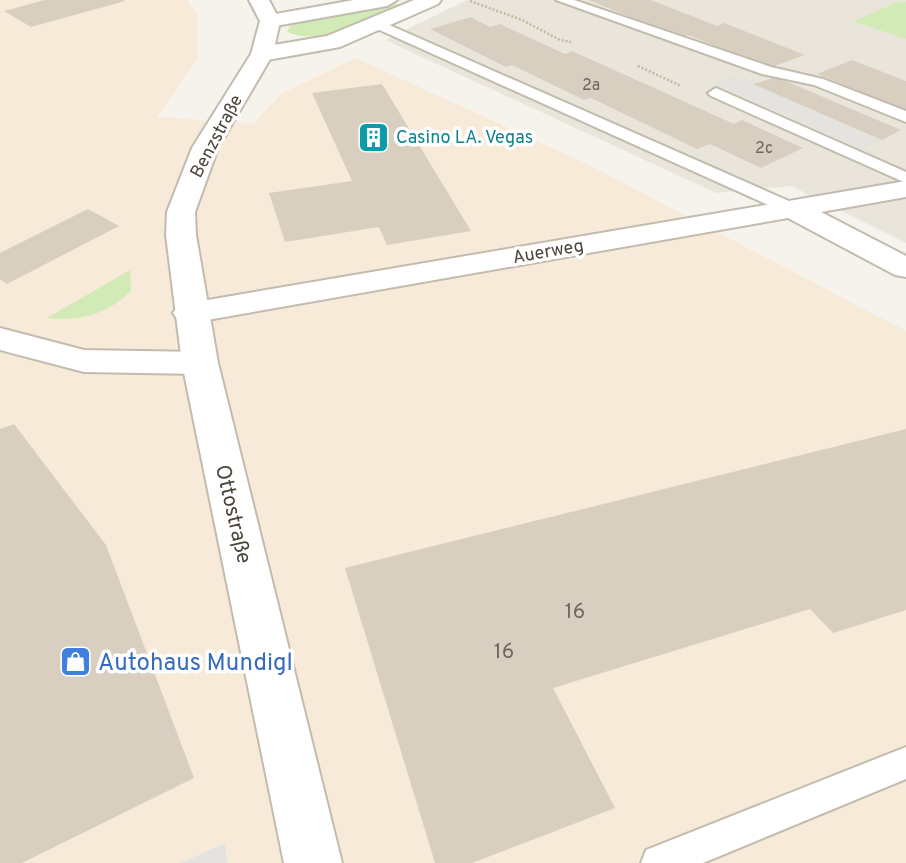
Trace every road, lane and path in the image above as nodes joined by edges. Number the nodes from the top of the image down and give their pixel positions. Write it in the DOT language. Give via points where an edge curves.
graph roads {
  1 [pos="259,0"];
  2 [pos="321,0"];
  3 [pos="387,0"];
  4 [pos="431,0"];
  5 [pos="562,0"];
  6 [pos="350,6"];
  7 [pos="270,20"];
  8 [pos="378,24"];
  9 [pos="262,54"];
  10 [pos="716,93"];
  11 [pos="906,117"];
  12 [pos="906,178"];
  13 [pos="906,189"];
  14 [pos="792,209"];
  15 [pos="906,268"];
  16 [pos="190,313"];
  17 [pos="0,339"];
  18 [pos="200,363"];
  19 [pos="906,763"];
  20 [pos="313,863"];
  21 [pos="659,863"];
  1 -- 7 [label="street"];
  2 -- 6 [label="street"];
  3 -- 6 [label="street"];
  4 -- 8 [label="street"];
  5 -- 11 [label="lane" via="767,71 818,82"];
  6 -- 7 [label="street"];
  7 -- 9 [label="street, Benzstraße"];
  8 -- 9 [label="street" via="331,42"];
  8 -- 14 [label="lane"];
  9 -- 16 [label="street, Benzstraße" via="205,148 181,212"];
  10 -- 12 [label="lane"];
  13 -- 14 [label="street, Auerweg"];
  14 -- 15 [label="street"];
  14 -- 16 [label="street, Auerweg"];
  16 -- 18 [label="street, Benzstraße"];
  17 -- 18 [label="street" via="84,361"];
  18 -- 20 [label="street, Ottostraße"];
  19 -- 21 [label="lane"];
}
